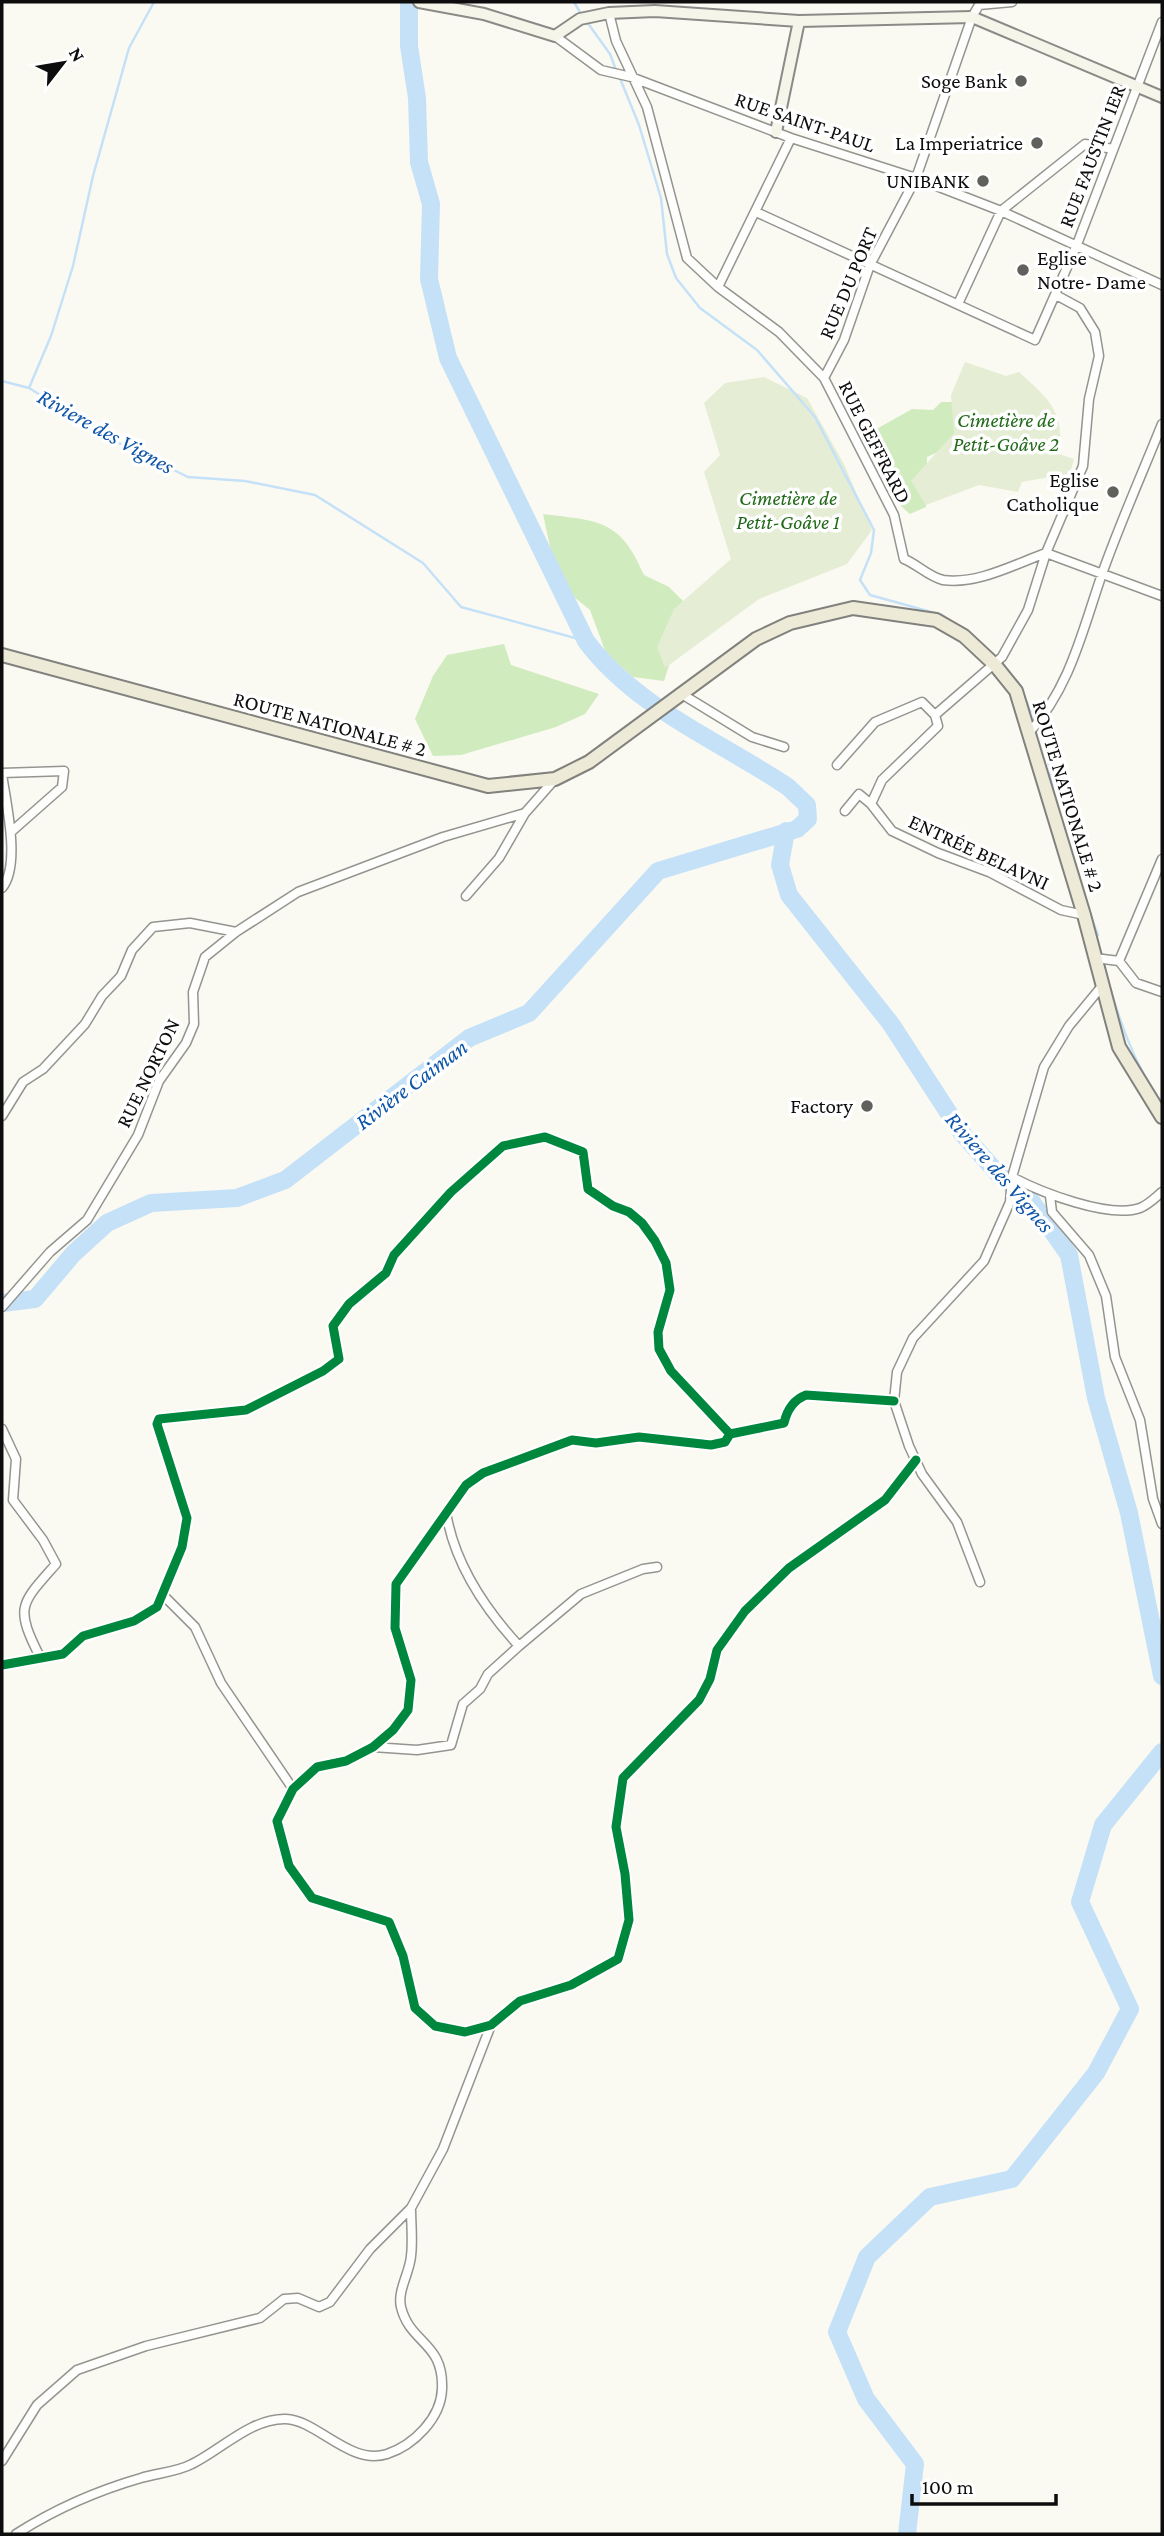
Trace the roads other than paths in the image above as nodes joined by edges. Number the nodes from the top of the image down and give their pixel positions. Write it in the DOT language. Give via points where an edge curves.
graph roads {
  1 [pos="1012,2"];
  2 [pos="422,3"];
  3 [pos="605,15"];
  4 [pos="972,17"];
  5 [pos="799,21"];
  6 [pos="1162,22"];
  7 [pos="555,36"];
  8 [pos="631,77"];
  9 [pos="1136,87"];
  10 [pos="1162,97"];
  11 [pos="776,132"];
  12 [pos="791,138"];
  13 [pos="1114,149"];
  14 [pos="916,178"];
  15 [pos="1001,211"];
  16 [pos="757,212"];
  17 [pos="1076,247"];
  18 [pos="870,265"];
  19 [pos="1162,285"];
  20 [pos="718,287"];
  21 [pos="1056,295"];
  22 [pos="957,304"];
  23 [pos="824,378"];
  24 [pos="1162,424"];
  25 [pos="1046,553"];
  26 [pos="1102,573"];
  27 [pos="1162,596"];
  28 [pos="2,655"];
  29 [pos="999,661"];
  30 [pos="679,694"];
  31 [pos="935,715"];
  32 [pos="1028,735"];
  33 [pos="784,747"];
  34 [pos="836,765"];
  35 [pos="2,774"];
  36 [pos="555,779"];
  37 [pos="872,804"];
  38 [pos="845,811"];
  39 [pos="525,813"];
  40 [pos="11,832"];
  41 [pos="1162,859"];
  42 [pos="2,888"];
  43 [pos="466,896"];
  44 [pos="1084,915"];
  45 [pos="236,932"];
  46 [pos="1095,958"];
  47 [pos="1119,961"];
  48 [pos="1102,986"];
  49 [pos="1162,992"];
  50 [pos="2,1116"];
  51 [pos="1162,1117"];
  52 [pos="1012,1177"];
  53 [pos="1162,1192"];
  54 [pos="1050,1196"];
  55 [pos="2,1307"];
  56 [pos="894,1401"];
  57 [pos="2,1429"];
  58 [pos="730,1434"];
  59 [pos="916,1460"];
  60 [pos="446,1512"];
  61 [pos="1162,1524"];
  62 [pos="657,1567"];
  63 [pos="980,1582"];
  64 [pos="162,1594"];
  65 [pos="519,1646"];
  66 [pos="40,1657"];
  67 [pos="2,1665"];
  68 [pos="373,1747"];
  69 [pos="293,1789"];
  70 [pos="491,2025"];
  71 [pos="411,2208"];
  72 [pos="2,2461"];
  73 [pos="16,2534"];
  1 -- 4 [label="street, RUE DU PORT" via="979,5"];
  2 -- 7 [label="street" via="484,14"];
  3 -- 5 [label="street" via="681,12"];
  3 -- 7 [label="street" via="580,19"];
  3 -- 8 [label="street, RUE GEFFRARD"];
  4 -- 5 [label="street"];
  4 -- 9 [label="street"];
  4 -- 14 [label="street, RUE DU PORT"];
  5 -- 11 [label="street"];
  6 -- 9 [label="street, RUE FAUSTIN 1ER"];
  7 -- 8 [label="street, RUE SAINT-PAUL" via="601,70"];
  8 -- 11 [label="street, RUE SAINT-PAUL"];
  8 -- 20 [label="street, RUE GEFFRARD" via="647,107 687,258"];
  9 -- 10 [label="street"];
  9 -- 13 [label="street, RUE FAUSTIN 1ER"];
  11 -- 12 [label="street, RUE SAINT-PAUL"];
  12 -- 14 [label="street, RUE SAINT-PAUL"];
  12 -- 16 [label="street"];
  13 -- 15 [label="street" via="1085,144"];
  13 -- 17 [label="street, RUE FAUSTIN 1ER"];
  14 -- 15 [label="street, RUE SAINT-PAUL"];
  14 -- 18 [label="street, RUE DU PORT"];
  15 -- 17 [label="street, RUE SAINT-PAUL"];
  15 -- 22 [label="street"];
  16 -- 18 [label="street"];
  16 -- 20 [label="street"];
  17 -- 19 [label="street, RUE SAINT-PAUL"];
  17 -- 21 [label="street, RUE FAUSTIN 1ER"];
  18 -- 22 [label="street"];
  18 -- 23 [label="street, RUE DU PORT" via="844,340"];
  20 -- 23 [label="street, RUE GEFFRARD" via="779,332"];
  21 -- 22 [label="street, RUE FAUSTIN 1ER" via="1035,340"];
  21 -- 25 [label="street" via="1080,308 1095,332 1099,356 1089,399 1083,466"];
  23 -- 25 [label="street, RUE GEFFRARD" via="894,515 904,559 942,580 993,573"];
  24 -- 26 [label="street"];
  25 -- 26 [label="street"];
  25 -- 29 [label="street" via="1028,610"];
  26 -- 27 [label="street"];
  26 -- 32 [label="street" via="1074,663 1047,713"];
  28 -- 36 [label="main road, ROUTE NATIONALE # 2" via="488,786"];
  29 -- 30 [label="main road, ROUTE NATIONALE # 2" via="936,620 853,608 790,623 756,639"];
  29 -- 31 [label="street"];
  29 -- 32 [label="main road, ROUTE NATIONALE # 2" via="1016,691"];
  30 -- 33 [label="street" via="752,737"];
  30 -- 36 [label="main road, ROUTE NATIONALE # 2" via="589,762"];
  31 -- 34 [label="street" via="922,702 875,722"];
  31 -- 37 [label="street" via="938,726 882,780"];
  32 -- 44 [label="main road, ROUTE NATIONALE # 2"];
  35 -- 40 [label="street"];
  35 -- 40 [label="street" via="64,771 62,787"];
  36 -- 39 [label="street"];
  37 -- 38 [label="street" via="859,794"];
  37 -- 44 [label="street, ENTRÉE BELAVNI" via="892,831 989,872 1060,910"];
  39 -- 43 [label="street" via="499,858"];
  39 -- 45 [label="street, RUE NORTON" via="443,837 298,892"];
  40 -- 42 [label="street" via="8,881"];
  41 -- 47 [label="street"];
  44 -- 46 [label="main road, ROUTE NATIONALE # 2"];
  45 -- 50 [label="street" via="190,923 153,927 132,950 121,976 85,1024 43,1069 23,1082"];
  45 -- 55 [label="street, RUE NORTON" via="205,957 193,992 194,1024 186,1043 159,1081 138,1135 88,1220 50,1252"];
  46 -- 47 [label="street"];
  46 -- 48 [label="main road, ROUTE NATIONALE # 2"];
  47 -- 49 [label="street" via="1136,983"];
  48 -- 51 [label="main road, ROUTE NATIONALE # 2" via="1119,1047"];
  48 -- 52 [label="street" via="1069,1026 1044,1067"];
  52 -- 54 [label="street"];
  52 -- 56 [label="street" via="1010,1202 984,1261 913,1338 897,1372"];
  53 -- 54 [label="street" via="1136,1209 1097,1208"];
  54 -- 61 [label="street" via="1052,1212 1089,1255 1102,1285 1115,1357 1140,1420 1153,1499"];
  56 -- 58 [label="street" via="806,1395 786,1413 784,1423"];
  56 -- 59 [label="street"];
  57 -- 66 [label="street" via="16,1459 13,1500 56,1564 29,1592 24,1605 30,1638"];
  58 -- 60 [label="street" via="725,1442 711,1445 653,1437 596,1443 572,1440 483,1473 466,1485"];
  58 -- 64 [label="street" via="671,1371 659,1349 658,1332 670,1290 666,1262 642,1223 588,1189 583,1152 545,1137 503,1146 451,1192 394,1255 386,1273 349,1304 332,1326 340,1359 246,1410 159,1419 172,1478 187,1518 182,1547"];
  59 -- 63 [label="street" via="957,1522"];
  59 -- 70 [label="street" via="886,1500 789,1568 745,1611 721,1642 699,1700 623,1778 617,1827 629,1920 618,1959 571,1985 520,2001"];
  60 -- 65 [label="street" via="462,1565 493,1618"];
  60 -- 68 [label="street" via="396,1584 395,1628 411,1680 408,1710"];
  62 -- 65 [label="street" via="581,1594"];
  64 -- 66 [label="street" via="147,1615 83,1636 63,1654"];
  64 -- 69 [label="street" via="195,1627 221,1683"];
  65 -- 68 [label="street" via="463,1704 451,1745 407,1751"];
  66 -- 67 [label="street"];
  68 -- 69 [label="street" via="346,1761 317,1768"];
  69 -- 70 [label="street" via="277,1821 289,1866 312,1898 389,1922 403,1956 415,2008 435,2026 465,2032"];
  70 -- 71 [label="street" via="443,2149"];
  71 -- 72 [label="street" via="370,2249 330,2302 318,2307 298,2298 284,2299 260,2318 146,2346 77,2370 37,2406"];
  71 -- 73 [label="street" via="411,2256 400,2303 404,2317 439,2358 442,2390 432,2421 413,2439 389,2454 369,2458 289,2418 266,2421 191,2465 88,2496"];
}
